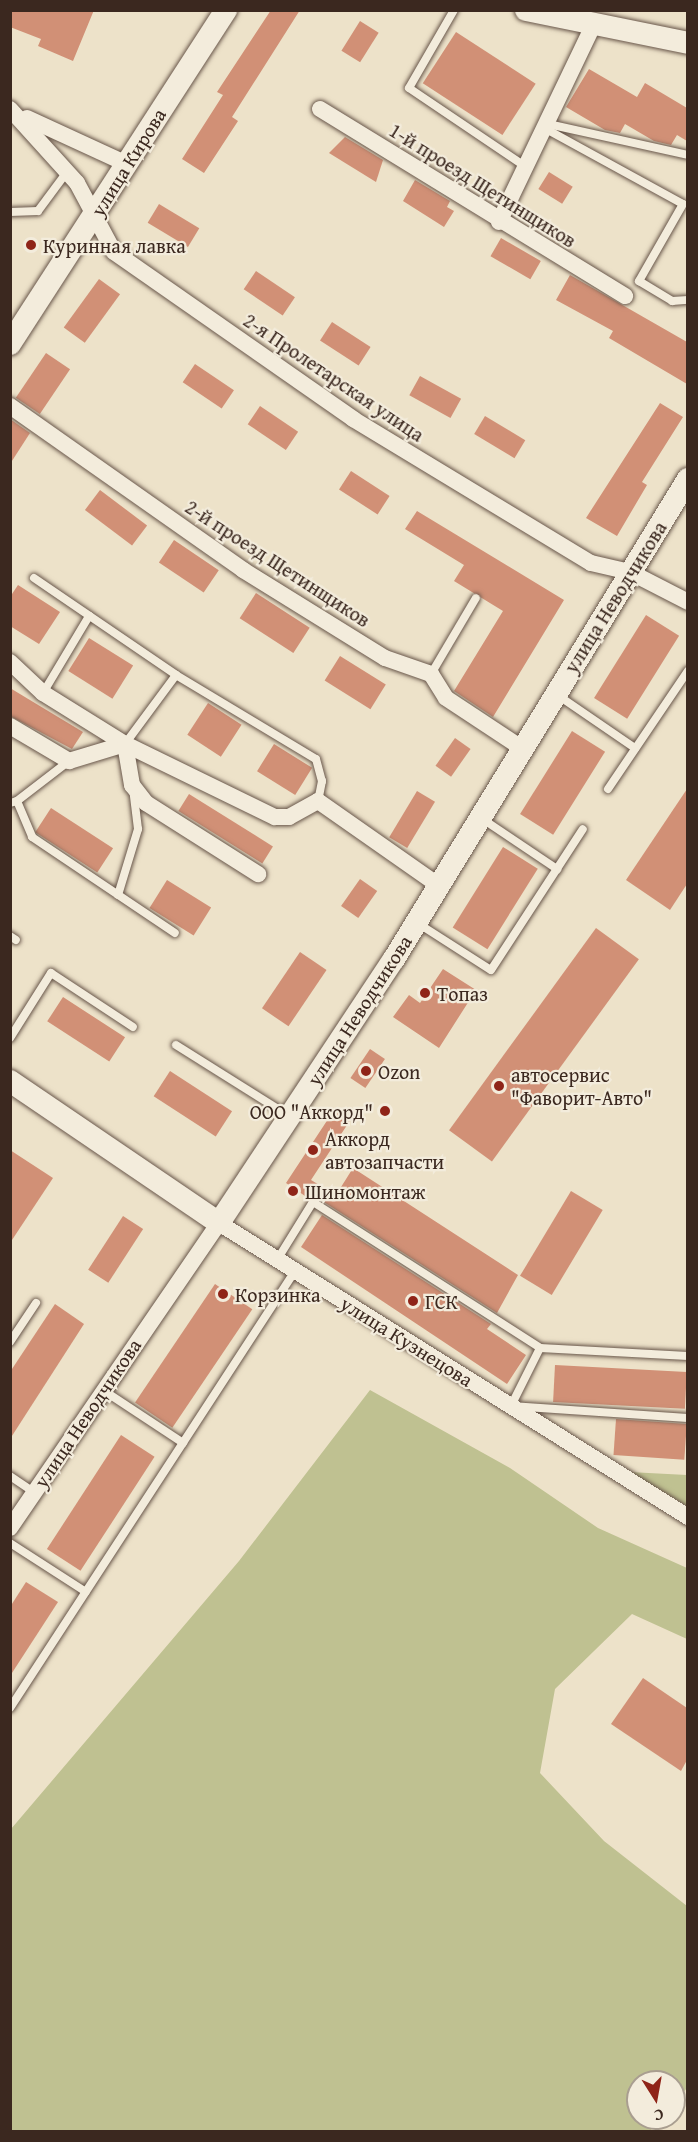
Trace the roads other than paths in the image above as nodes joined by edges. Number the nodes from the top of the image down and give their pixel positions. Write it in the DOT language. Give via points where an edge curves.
graph roads {
  1 [pos="226,10"];
  2 [pos="454,10"];
  3 [pos="526,10"];
  4 [pos="594,24"];
  5 [pos="687,43"];
  6 [pos="320,109"];
  7 [pos="13,111"];
  8 [pos="547,126"];
  9 [pos="687,155"];
  10 [pos="127,164"];
  11 [pos="527,168"];
  12 [pos="68,171"];
  13 [pos="10,212"];
  14 [pos="94,216"];
  15 [pos="499,222"];
  16 [pos="625,296"];
  17 [pos="687,300"];
  18 [pos="10,344"];
  19 [pos="10,406"];
  20 [pos="687,479"];
  21 [pos="630,572"];
  22 [pos="34,578"];
  23 [pos="476,598"];
  24 [pos="687,602"];
  25 [pos="88,616"];
  26 [pos="10,662"];
  27 [pos="687,671"];
  28 [pos="431,674"];
  29 [pos="176,675"];
  30 [pos="43,693"];
  31 [pos="555,694"];
  32 [pos="10,726"];
  33 [pos="125,744"];
  34 [pos="635,748"];
  35 [pos="523,749"];
  36 [pos="69,761"];
  37 [pos="132,785"];
  38 [pos="608,789"];
  39 [pos="318,801"];
  40 [pos="14,802"];
  41 [pos="480,818"];
  42 [pos="583,829"];
  43 [pos="557,869"];
  44 [pos="258,873"];
  45 [pos="438,885"];
  46 [pos="118,895"];
  47 [pos="417,922"];
  48 [pos="174,933"];
  49 [pos="133,1027"];
  50 [pos="10,1038"];
  51 [pos="176,1045"];
  52 [pos="10,1081"];
  53 [pos="289,1117"];
  54 [pos="219,1223"];
  55 [pos="277,1260"];
  56 [pos="295,1271"];
  57 [pos="36,1303"];
  58 [pos="10,1342"];
  59 [pos="540,1348"];
  60 [pos="687,1356"];
  61 [pos="102,1389"];
  62 [pos="511,1406"];
  63 [pos="687,1418"];
  64 [pos="183,1443"];
  65 [pos="10,1476"];
  66 [pos="34,1492"];
  67 [pos="687,1517"];
  68 [pos="10,1528"];
  69 [pos="10,1543"];
  70 [pos="86,1592"];
  71 [pos="10,1708"];
  1 -- 10 [label="main road, улица Кирова"];
  2 -- 11 [label="lane" via="409,88"];
  3 -- 4 [label="main road"];
  4 -- 5 [label="main road"];
  4 -- 8 [label="street"];
  6 -- 15 [label="street, 1-й проезд Щетинщиков"];
  7 -- 10 [label="street, 2-я Пролетарская улица"];
  7 -- 12 [label="street, 2-я Пролетарская улица"];
  8 -- 9 [label="lane"];
  8 -- 11 [label="street"];
  8 -- 17 [label="lane" via="682,204 639,281 672,301"];
  10 -- 14 [label="main road, улица Кирова"];
  11 -- 15 [label="street"];
  12 -- 13 [label="lane" via="38,211"];
  12 -- 14 [label="street, 2-я Пролетарская улица"];
  14 -- 18 [label="main road, улица Кирова"];
  14 -- 21 [label="street, 2-я Пролетарская улица" via="114,252 353,419 591,563"];
  15 -- 16 [label="street, 1-й проезд Щетинщиков"];
  19 -- 28 [label="street, 2-й проезд Щетинщиков" via="243,570 385,658"];
  20 -- 21 [label="main road, улица Неводчикова"];
  21 -- 24 [label="street, 2-я Пролетарская улица"];
  21 -- 31 [label="main road, улица Неводчикова"];
  22 -- 25 [label="lane"];
  23 -- 28 [label="lane"];
  25 -- 29 [label="lane"];
  25 -- 30 [label="lane"];
  26 -- 30 [label="street"];
  27 -- 34 [label="lane"];
  28 -- 35 [label="street" via="446,698"];
  29 -- 33 [label="lane"];
  29 -- 39 [label="lane" via="316,759 322,781"];
  30 -- 33 [label="street"];
  31 -- 34 [label="lane"];
  31 -- 35 [label="main road, улица Неводчикова"];
  32 -- 36 [label="street"];
  33 -- 36 [label="street"];
  33 -- 37 [label="street"];
  33 -- 39 [label="street" via="275,817 288,817"];
  34 -- 38 [label="lane"];
  35 -- 41 [label="main road, улица Неводчикова"];
  36 -- 40 [label="lane"];
  37 -- 44 [label="street" via="164,816"];
  37 -- 46 [label="lane" via="138,829"];
  39 -- 45 [label="street"];
  40 -- 46 [label="lane" via="32,837"];
  41 -- 43 [label="lane"];
  41 -- 45 [label="main road, улица Неводчикова"];
  42 -- 43 [label="lane"];
  43 -- 47 [label="lane" via="491,970"];
  45 -- 47 [label="main road, улица Неводчикова"];
  46 -- 48 [label="lane"];
  47 -- 53 [label="main road, улица Неводчикова"];
  49 -- 50 [label="lane" via="51,973"];
  51 -- 53 [label="lane"];
  52 -- 54 [label="main road, улица Кузнецова"];
  53 -- 54 [label="main road, улица Неводчикова"];
  54 -- 55 [label="street, улица Кузнецова"];
  54 -- 61 [label="street, улица Неводчикова"];
  55 -- 56 [label="street, улица Кузнецова"];
  55 -- 59 [label="lane" via="313,1202"];
  56 -- 62 [label="street, улица Кузнецова"];
  56 -- 64 [label="lane"];
  57 -- 58 [label="lane"];
  59 -- 60 [label="lane"];
  59 -- 62 [label="lane"];
  61 -- 64 [label="lane"];
  61 -- 66 [label="street, улица Неводчикова"];
  62 -- 63 [label="lane"];
  62 -- 67 [label="street, улица Кузнецова"];
  64 -- 70 [label="lane"];
  65 -- 66 [label="lane"];
  66 -- 68 [label="street, улица Неводчикова"];
  69 -- 70 [label="lane"];
  70 -- 71 [label="lane"];
}
